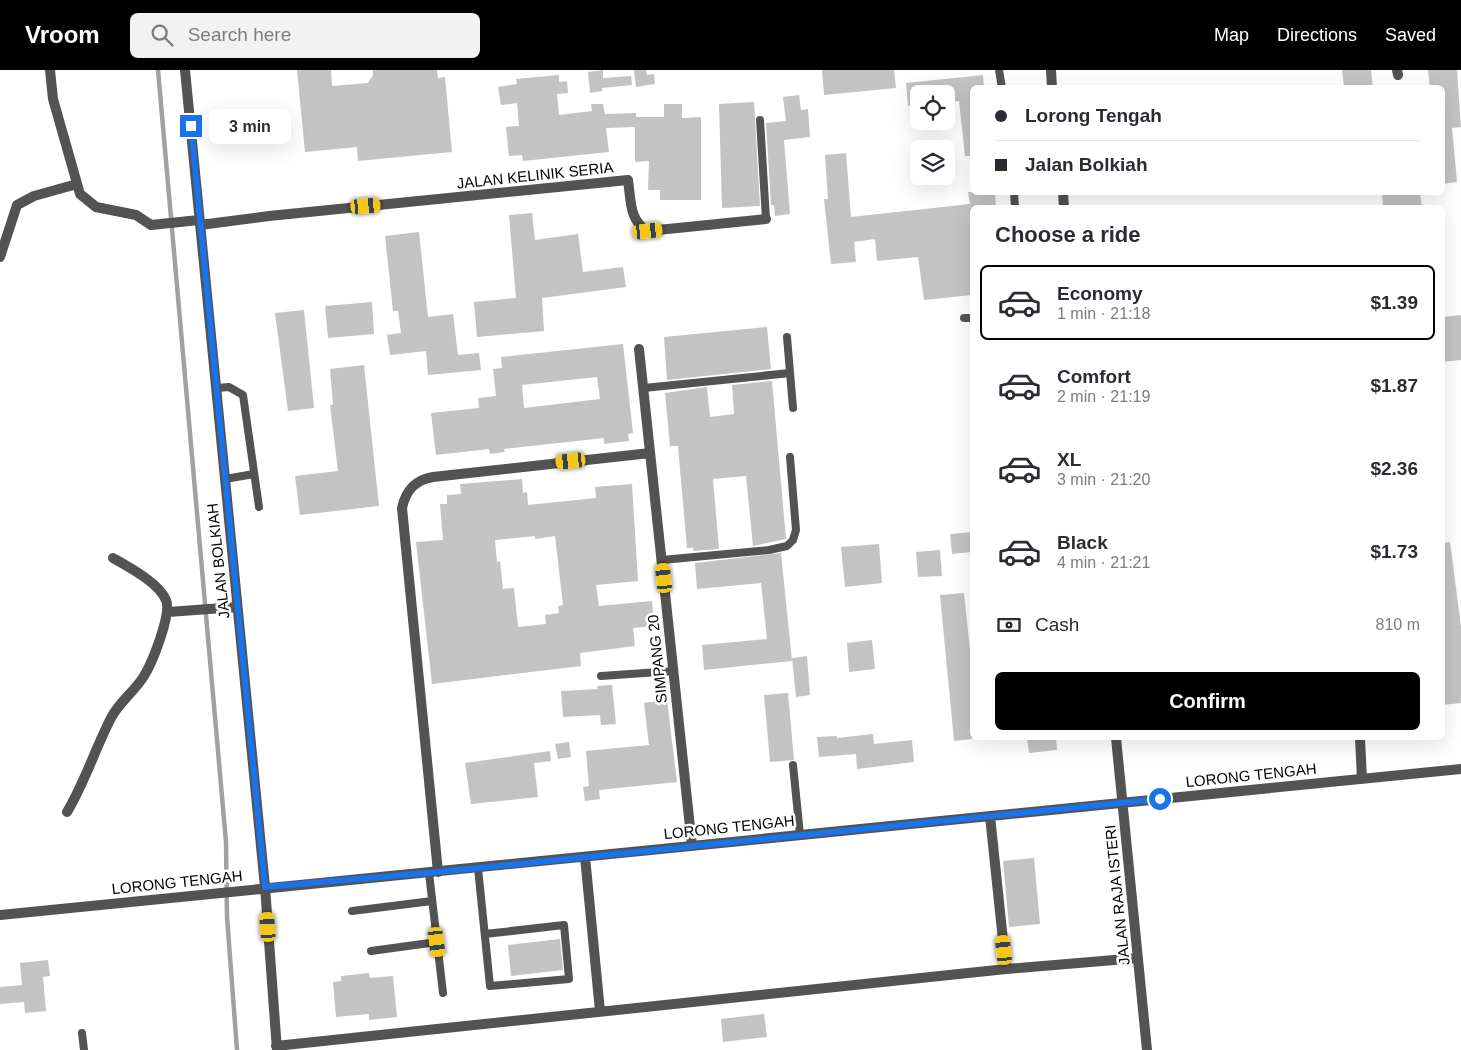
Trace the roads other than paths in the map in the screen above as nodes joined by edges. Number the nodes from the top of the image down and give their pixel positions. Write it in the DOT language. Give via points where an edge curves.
graph roads {
  1 [pos="50,70"];
  2 [pos="185,70"];
  3 [pos="999,70"];
  4 [pos="1051,70"];
  5 [pos="1002,85"];
  6 [pos="1052,85"];
  7 [pos="760,120"];
  8 [pos="77,184"];
  9 [pos="766,219"];
  10 [pos="200,222"];
  11 [pos="0,257"];
  12 [pos="787,337"];
  13 [pos="639,349"];
  14 [pos="790,373"];
  15 [pos="217,388"];
  16 [pos="644,388"];
  17 [pos="793,408"];
  18 [pos="650,452"];
  19 [pos="790,457"];
  20 [pos="254,474"];
  21 [pos="225,479"];
  22 [pos="259,507"];
  23 [pos="113,558"];
  24 [pos="662,560"];
  25 [pos="237,607"];
  26 [pos="168,612"];
  27 [pos="674,671"];
  28 [pos="601,676"];
  29 [pos="1116,740"];
  30 [pos="1360,740"];
  31 [pos="793,765"];
  32 [pos="1461,769"];
  33 [pos="1362,779"];
  34 [pos="1123,802"];
  35 [pos="67,812"];
  36 [pos="990,816"];
  37 [pos="800,835"];
  38 [pos="692,846"];
  39 [pos="585,857"];
  40 [pos="478,868"];
  41 [pos="433,872"];
  42 [pos="265,887"];
  43 [pos="432,901"];
  44 [pos="352,910"];
  45 [pos="0,915"];
  46 [pos="485,934"];
  47 [pos="437,942"];
  48 [pos="371,951"];
  49 [pos="1138,958"];
  50 [pos="1006,969"];
  51 [pos="443,993"];
  52 [pos="600,1011"];
  53 [pos="82,1033"];
  54 [pos="276,1048"];
  55 [pos="84,1050"];
  56 [pos="1147,1050"];
  1 -- 8 [label="street" via="53,99"];
  2 -- 10 [label="street, JALAN BOLKIAH"];
  3 -- 5 [label="lane"];
  4 -- 6 [label="street"];
  7 -- 9 [label="lane, JALAN KELINIK SERIA"];
  8 -- 10 [label="street" via="80,194 96,207 136,215 151,225"];
  8 -- 11 [label="street" via="34,196 17,205"];
  9 -- 10 [label="street, JALAN KELINIK SERIA" via="648,231 634,218 628,180"];
  10 -- 15 [label="street, JALAN BOLKIAH"];
  12 -- 14 [label="lane"];
  13 -- 16 [label="street, SIMPANG 20"];
  14 -- 16 [label="lane"];
  14 -- 17 [label="lane"];
  15 -- 20 [label="lane" via="229,387 242,395"];
  15 -- 21 [label="street, JALAN BOLKIAH"];
  16 -- 18 [label="street, SIMPANG 20"];
  18 -- 24 [label="street, SIMPANG 20"];
  18 -- 41 [label="street" via="433,477 415,483 404,498 402,508"];
  19 -- 24 [label="lane" via="796,530 787,546"];
  20 -- 21 [label="lane"];
  20 -- 22 [label="lane"];
  21 -- 25 [label="street, JALAN BOLKIAH"];
  23 -- 26 [label="street" via="139,573 157,590 166,600"];
  24 -- 27 [label="street, SIMPANG 20"];
  25 -- 26 [label="street"];
  25 -- 42 [label="street, JALAN BOLKIAH"];
  26 -- 35 [label="street" via="144,676 112,716 81,789"];
  27 -- 28 [label="lane"];
  27 -- 38 [label="street, SIMPANG 20"];
  29 -- 34 [label="street, JALAN RAJA ISTERI"];
  30 -- 33 [label="street"];
  31 -- 37 [label="lane"];
  32 -- 33 [label="street, LORONG TENGAH"];
  33 -- 34 [label="street, LORONG TENGAH"];
  34 -- 36 [label="street, LORONG TENGAH"];
  34 -- 49 [label="street, JALAN RAJA ISTERI"];
  36 -- 37 [label="street, LORONG TENGAH"];
  36 -- 50 [label="street"];
  37 -- 38 [label="street, LORONG TENGAH"];
  38 -- 39 [label="street, LORONG TENGAH"];
  39 -- 40 [label="street, LORONG TENGAH"];
  39 -- 52 [label="street"];
  40 -- 41 [label="street, LORONG TENGAH"];
  40 -- 46 [label="lane"];
  41 -- 42 [label="street, LORONG TENGAH"];
  41 -- 43 [label="lane"];
  42 -- 45 [label="street, LORONG TENGAH"];
  42 -- 54 [label="street, JALAN BOLKIAH"];
  43 -- 44 [label="lane"];
  43 -- 47 [label="lane"];
  46 -- 46 [label="lane" via="490,986 569,979 564,926"];
  47 -- 48 [label="lane"];
  47 -- 51 [label="lane"];
  49 -- 50 [label="street"];
  49 -- 56 [label="street, JALAN RAJA ISTERI"];
  50 -- 52 [label="street"];
  52 -- 54 [label="street"];
  53 -- 55 [label="lane"];
}
